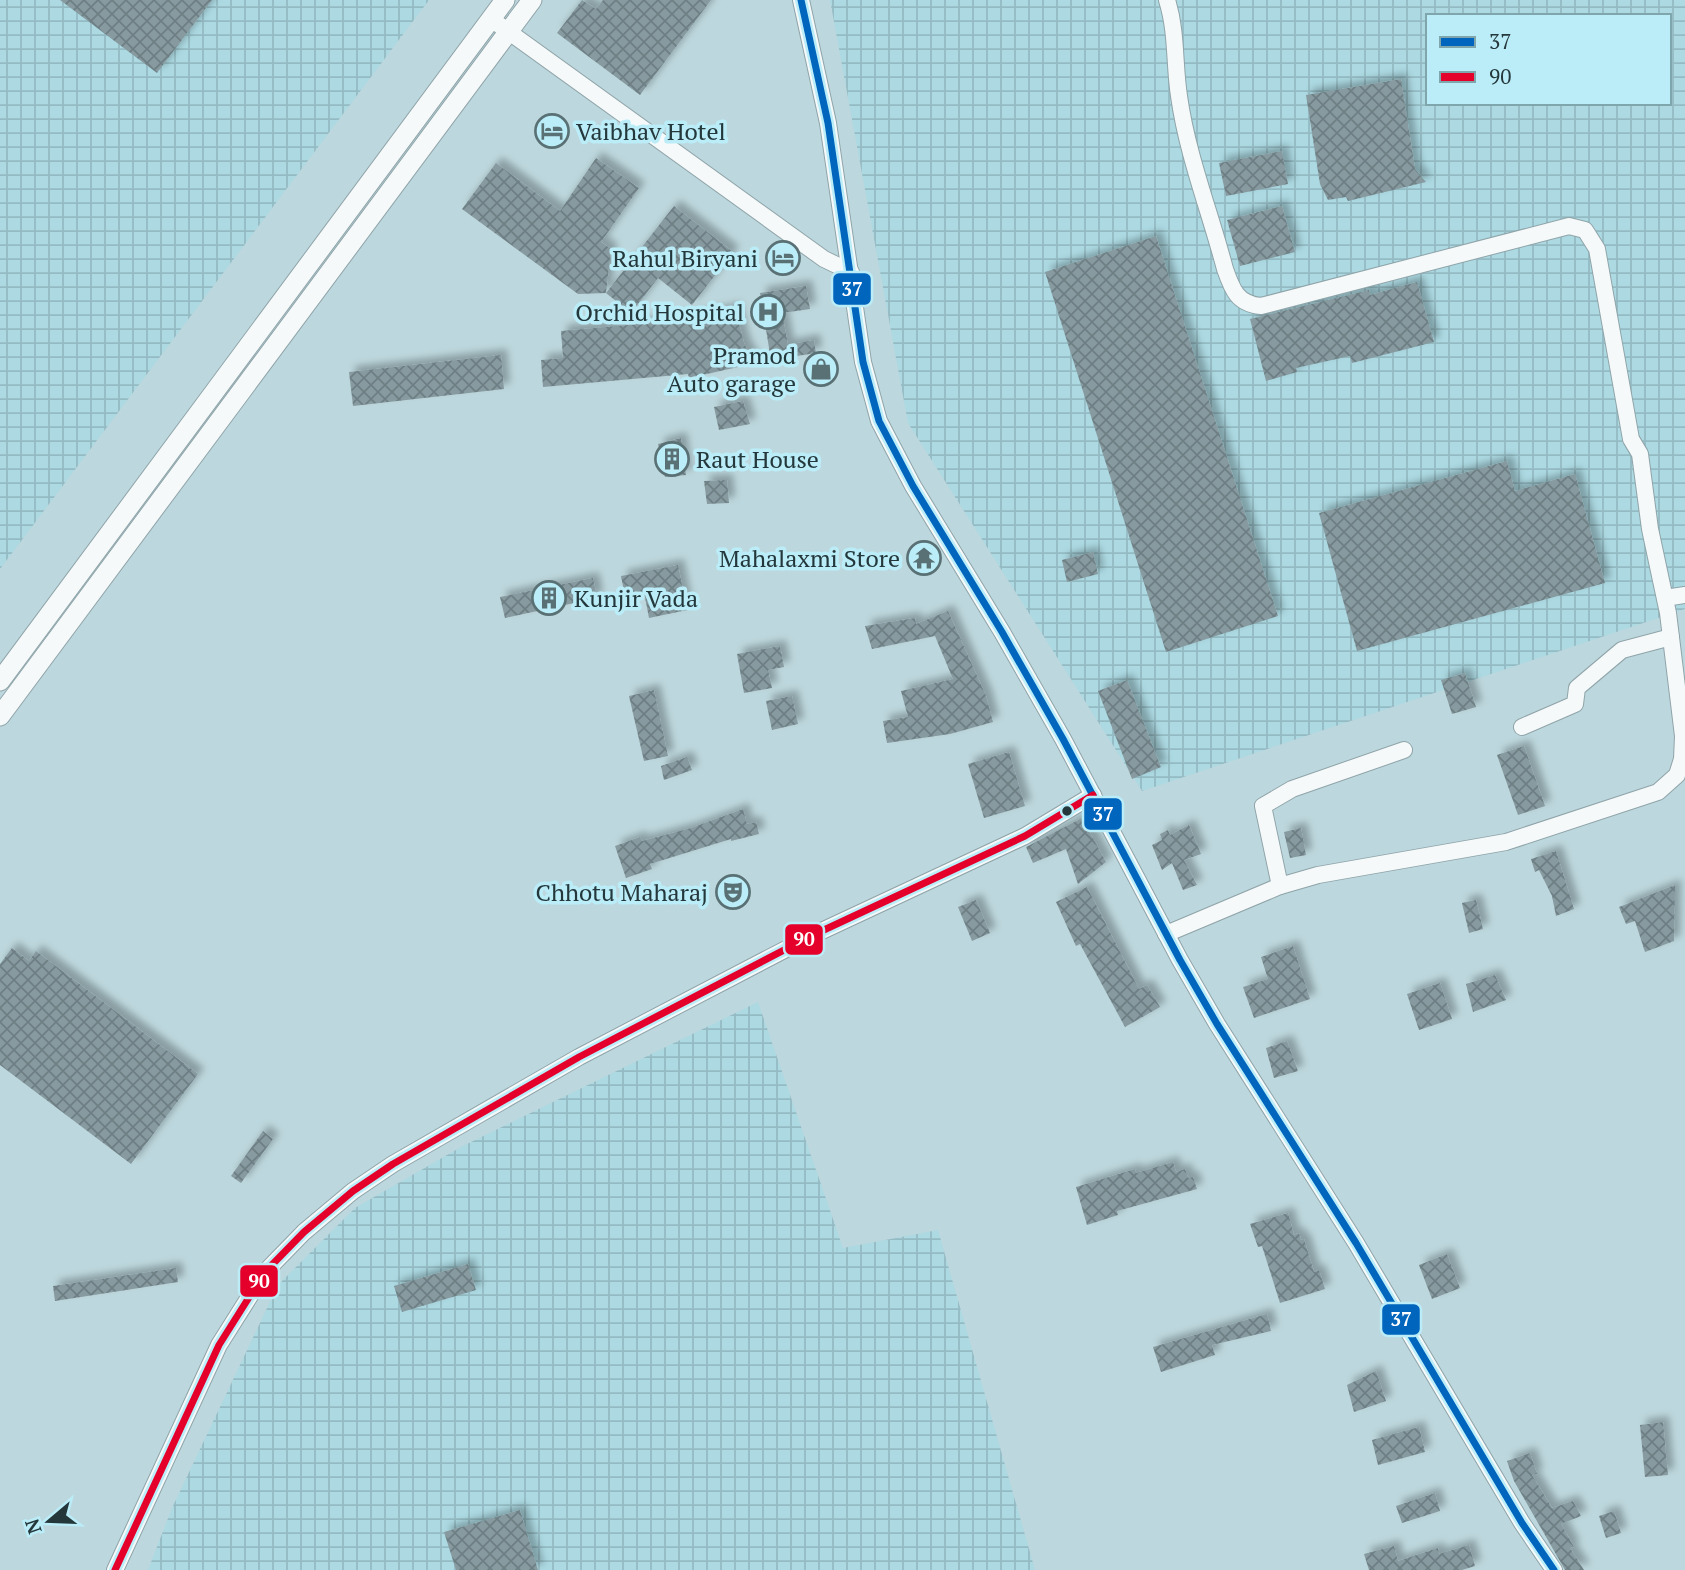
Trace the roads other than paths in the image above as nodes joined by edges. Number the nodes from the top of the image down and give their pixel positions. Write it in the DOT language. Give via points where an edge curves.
graph roads {
  1 [pos="505,0"];
  2 [pos="531,0"];
  3 [pos="801,0"];
  4 [pos="1167,0"];
  5 [pos="491,19"];
  6 [pos="508,31"];
  7 [pos="851,272"];
  8 [pos="1685,595"];
  9 [pos="1665,598"];
  10 [pos="1671,637"];
  11 [pos="0,681"];
  12 [pos="0,716"];
  13 [pos="1522,727"];
  14 [pos="1404,750"];
  15 [pos="1093,795"];
  16 [pos="1280,886"];
  17 [pos="1166,934"];
  18 [pos="115,1570"];
  19 [pos="1554,1570"];
  1 -- 5 [label="main road"];
  2 -- 6 [label="main road"];
  3 -- 7 [label="street" via="828,123"];
  4 -- 9 [label="street" via="1186,130 1225,269 1243,302 1261,306 1569,226 1585,230 1592,238 1602,267 1631,439 1640,454"];
  5 -- 6 [label="street"];
  5 -- 11 [label="main road"];
  6 -- 7 [label="street" via="824,259"];
  6 -- 12 [label="main road"];
  7 -- 15 [label="street" via="863,362 879,421"];
  8 -- 9 [label="street"];
  9 -- 10 [label="street"];
  10 -- 13 [label="street" via="1622,650 1577,688 1575,704"];
  10 -- 16 [label="street" via="1683,736 1682,759 1669,785 1506,842 1318,875"];
  14 -- 16 [label="street" via="1292,789 1263,806"];
  15 -- 17 [label="street"];
  15 -- 18 [label="street" via="1026,836 811,936 579,1057 353,1191 265,1272 226,1334"];
  16 -- 17 [label="street"];
  17 -- 19 [label="street"];
}
